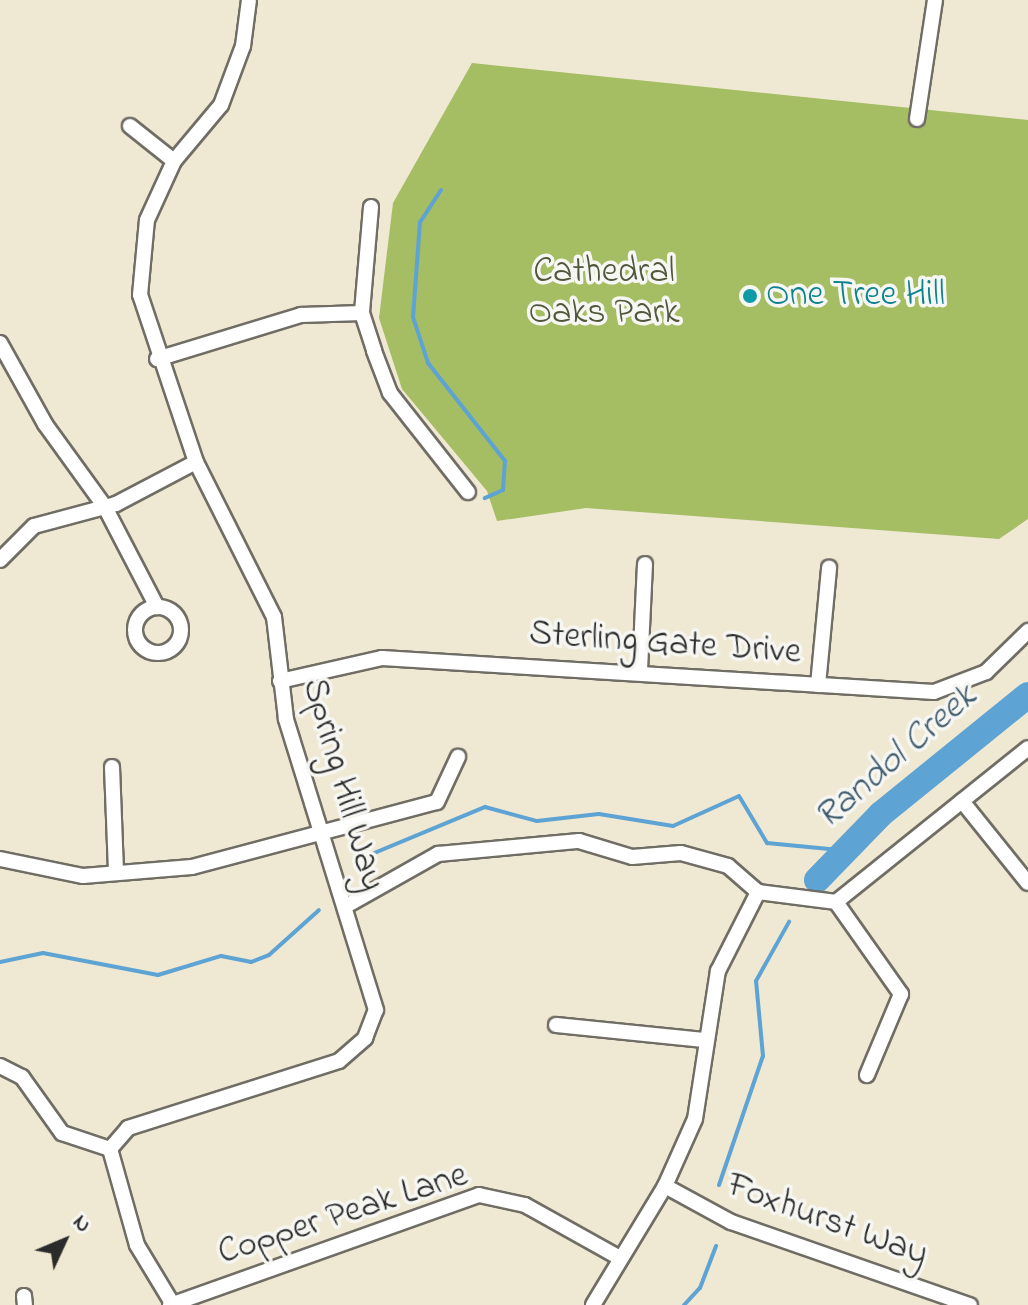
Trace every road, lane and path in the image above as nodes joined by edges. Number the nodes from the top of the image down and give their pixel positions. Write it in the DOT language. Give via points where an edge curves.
graph roads {
  1 [pos="249,0"];
  2 [pos="935,0"];
  3 [pos="917,119"];
  4 [pos="130,126"];
  5 [pos="174,161"];
  6 [pos="371,207"];
  7 [pos="362,313"];
  8 [pos="0,343"];
  9 [pos="157,359"];
  10 [pos="196,462"];
  11 [pos="468,492"];
  12 [pos="105,507"];
  13 [pos="0,560"];
  14 [pos="645,564"];
  15 [pos="829,568"];
  16 [pos="157,607"];
  17 [pos="1028,631"];
  18 [pos="640,670"];
  19 [pos="280,681"];
  20 [pos="818,685"];
  21 [pos="1028,748"];
  22 [pos="458,757"];
  23 [pos="112,767"];
  24 [pos="962,801"];
  25 [pos="322,836"];
  26 [pos="0,859"];
  27 [pos="116,872"];
  28 [pos="1028,883"];
  29 [pos="758,892"];
  30 [pos="836,902"];
  31 [pos="346,906"];
  32 [pos="556,1025"];
  33 [pos="704,1040"];
  34 [pos="0,1066"];
  35 [pos="867,1075"];
  36 [pos="110,1149"];
  37 [pos="665,1186"];
  38 [pos="620,1258"];
  39 [pos="171,1304"];
  40 [pos="593,1305"];
  41 [pos="970,1305"];
  1 -- 5 [label="street, Spring Hill Way" via="243,46 221,105"];
  2 -- 3 [label="street"];
  4 -- 5 [label="street"];
  5 -- 9 [label="street, Spring Hill Way" via="147,220 140,295"];
  6 -- 7 [label="street"];
  7 -- 9 [label="street" via="301,315"];
  7 -- 11 [label="street" via="390,393"];
  8 -- 12 [label="street" via="45,424"];
  9 -- 10 [label="street, Spring Hill Way"];
  10 -- 12 [label="street"];
  10 -- 19 [label="street, Spring Hill Way" via="274,617"];
  12 -- 13 [label="street" via="34,526"];
  12 -- 16 [label="street"];
  14 -- 18 [label="street"];
  15 -- 20 [label="street"];
  17 -- 20 [label="street, Sterling Gate Drive" via="986,672 934,692"];
  18 -- 19 [label="street, Sterling Gate Drive" via="382,658"];
  18 -- 20 [label="street, Sterling Gate Drive"];
  19 -- 25 [label="street, Spring Hill Way"];
  21 -- 24 [label="street"];
  22 -- 25 [label="street" via="437,802"];
  23 -- 27 [label="street"];
  24 -- 28 [label="street"];
  24 -- 30 [label="street"];
  25 -- 27 [label="street" via="302,832 192,867"];
  25 -- 31 [label="street, Spring Hill Way"];
  26 -- 27 [label="street" via="83,876"];
  29 -- 30 [label="street"];
  29 -- 31 [label="street" via="728,866 681,853 632,857 579,841 438,854"];
  29 -- 33 [label="street" via="718,971"];
  30 -- 35 [label="street" via="901,994"];
  31 -- 36 [label="street, Spring Hill Way" via="376,1010 365,1038 339,1061 128,1128"];
  32 -- 33 [label="street"];
  33 -- 37 [label="street" via="695,1119"];
  34 -- 36 [label="street" via="22,1077 62,1133"];
  36 -- 39 [label="street" via="137,1245"];
  37 -- 38 [label="street"];
  37 -- 41 [label="street, Foxhurst Way" via="731,1222"];
  38 -- 39 [label="street, Copper Peak Lane" via="525,1205 479,1195"];
  38 -- 40 [label="street"];
}
